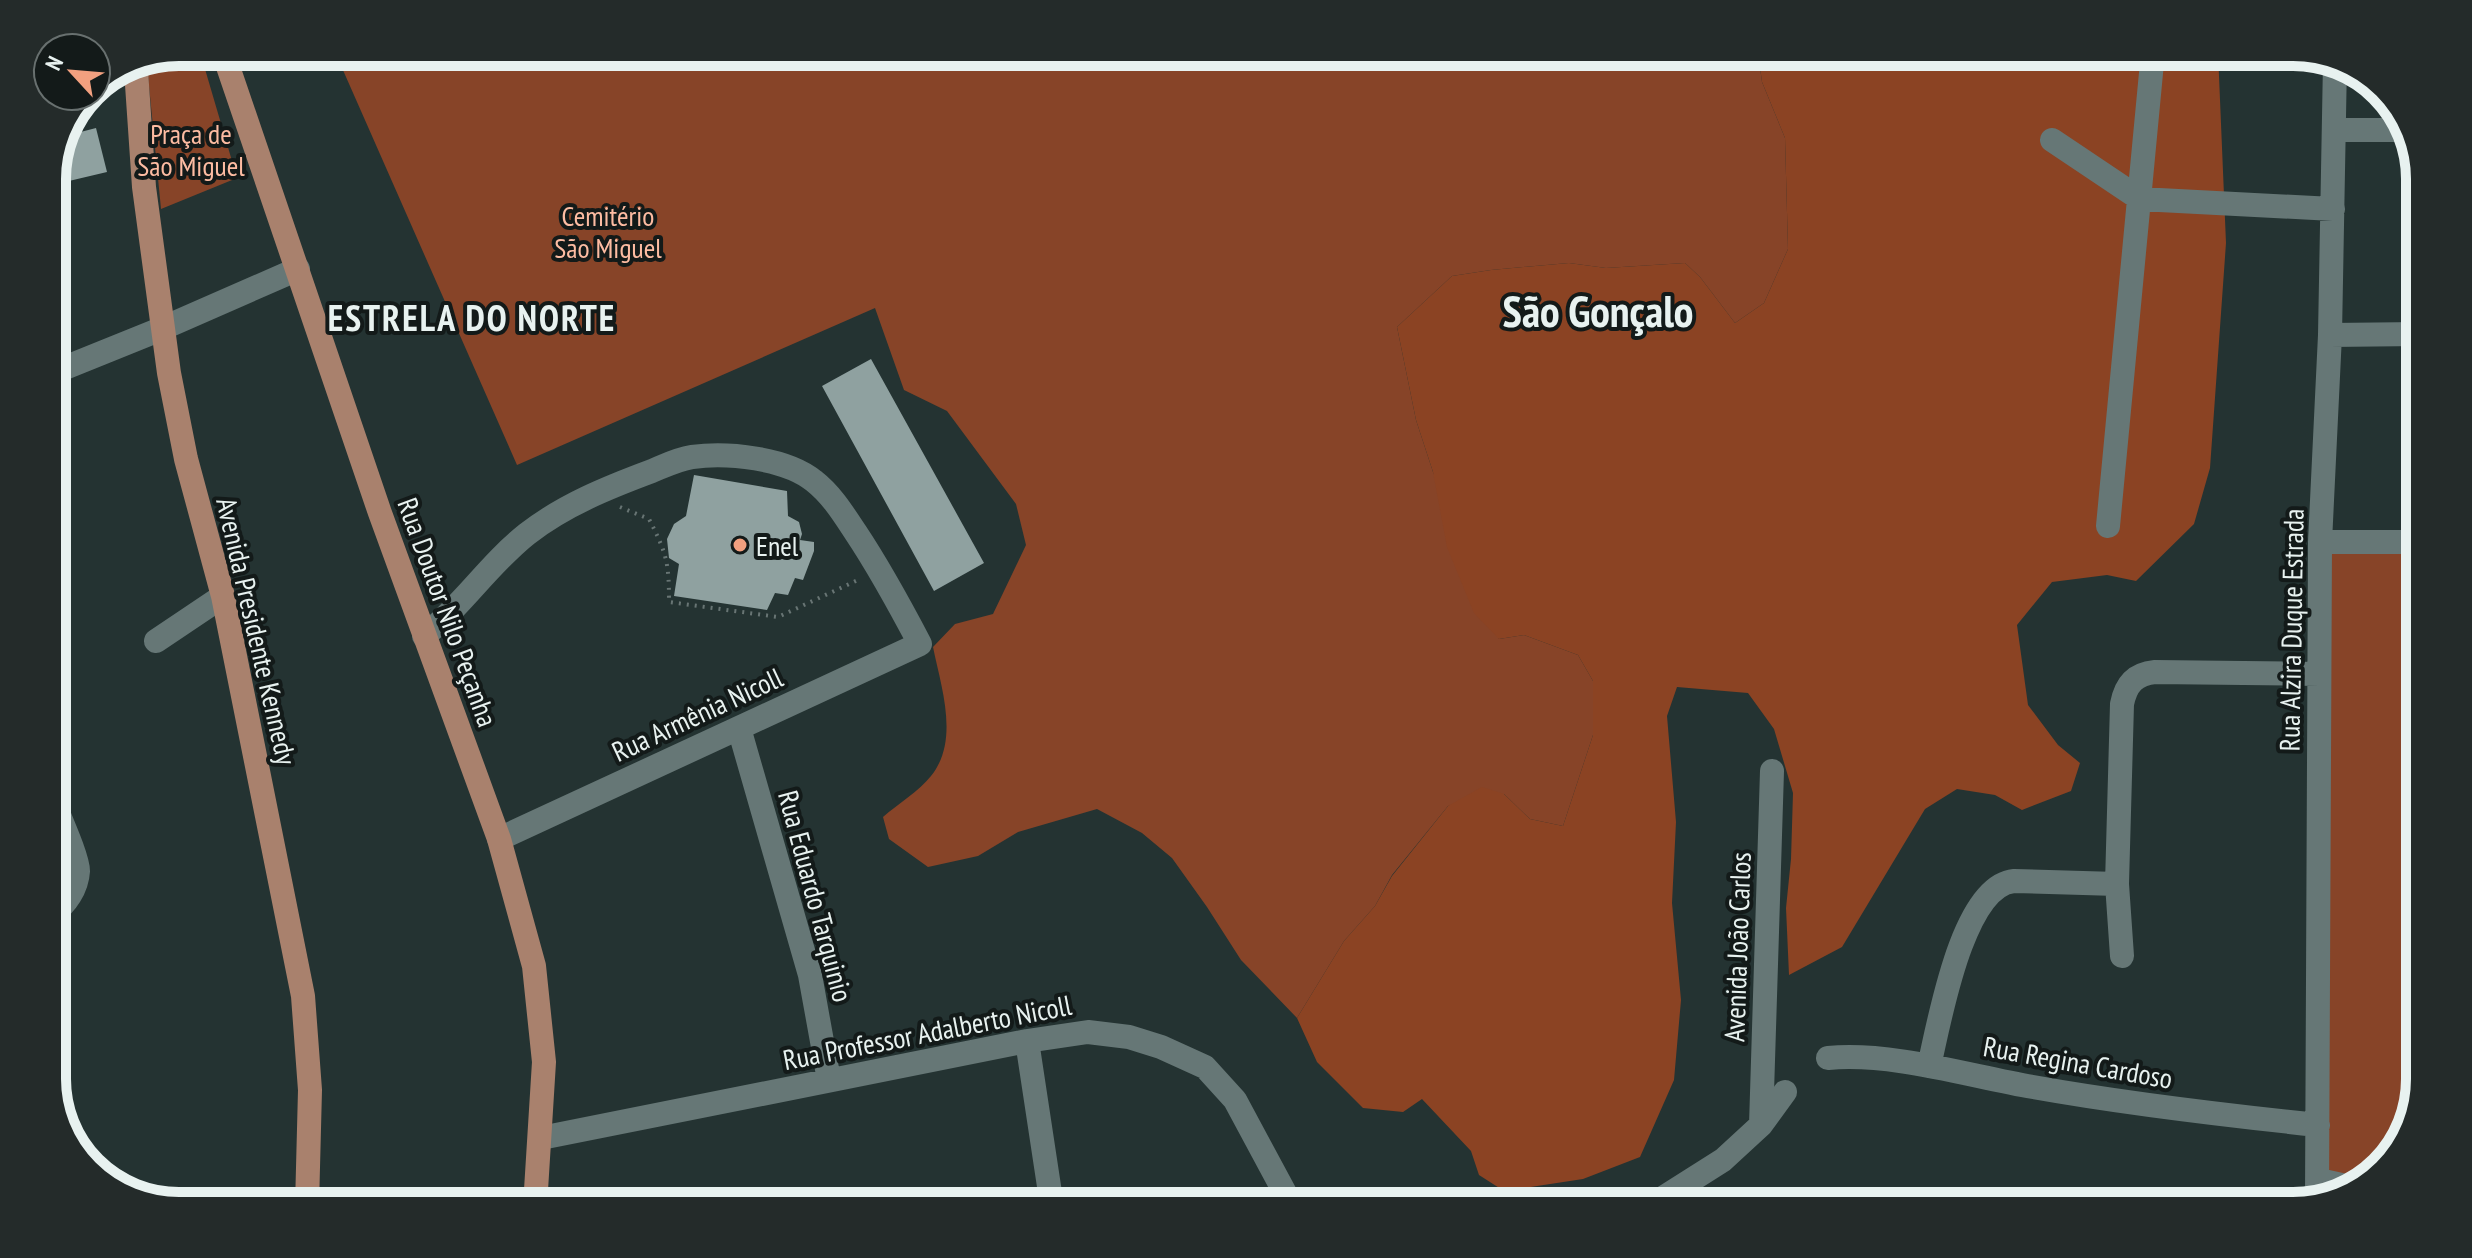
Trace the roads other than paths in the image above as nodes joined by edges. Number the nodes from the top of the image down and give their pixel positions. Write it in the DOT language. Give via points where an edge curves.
graph roads {
  1 [pos="228,66"];
  2 [pos="2152,66"];
  3 [pos="2335,74"];
  4 [pos="136,75"];
  5 [pos="2335,130"];
  6 [pos="2394,130"];
  7 [pos="2052,140"];
  8 [pos="2140,199"];
  9 [pos="2333,209"];
  10 [pos="298,269"];
  11 [pos="161,329"];
  12 [pos="2406,334"];
  13 [pos="2330,335"];
  14 [pos="66,367"];
  15 [pos="2108,526"];
  16 [pos="2320,542"];
  17 [pos="2406,542"];
  18 [pos="223,596"];
  19 [pos="424,636"];
  20 [pos="156,641"];
  21 [pos="2319,674"];
  22 [pos="739,728"];
  23 [pos="1772,771"];
  24 [pos="66,836"];
  25 [pos="499,839"];
  26 [pos="2117,884"];
  27 [pos="66,900"];
  28 [pos="2122,956"];
  29 [pos="1027,1041"];
  30 [pos="1828,1058"];
  31 [pos="1929,1066"];
  32 [pos="829,1080"];
  33 [pos="1785,1092"];
  34 [pos="1761,1125"];
  35 [pos="2318,1125"];
  36 [pos="541,1138"];
  37 [pos="2318,1189"];
  38 [pos="307,1192"];
  39 [pos="536,1192"];
  40 [pos="1050,1192"];
  41 [pos="1284,1192"];
  42 [pos="1672,1192"];
  1 -- 10 [label="main road, Rua Doutor Nilo Peçanha"];
  2 -- 8 [label="street"];
  3 -- 5 [label="street, Rua Alzira Duque Estrada"];
  4 -- 11 [label="main road, Avenida Presidente Kennedy"];
  5 -- 6 [label="street"];
  5 -- 9 [label="street, Rua Alzira Duque Estrada"];
  7 -- 8 [label="street"];
  8 -- 9 [label="street"];
  8 -- 15 [label="street"];
  9 -- 13 [label="street, Rua Alzira Duque Estrada"];
  10 -- 11 [label="street"];
  10 -- 19 [label="main road, Rua Doutor Nilo Peçanha"];
  11 -- 14 [label="street"];
  11 -- 18 [label="main road, Avenida Presidente Kennedy" via="186,459"];
  12 -- 13 [label="street"];
  13 -- 16 [label="street, Rua Alzira Duque Estrada"];
  16 -- 17 [label="street"];
  16 -- 21 [label="street, Rua Alzira Duque Estrada"];
  18 -- 20 [label="street"];
  18 -- 38 [label="main road, Avenida Presidente Kennedy" via="303,996 310,1090"];
  19 -- 22 [label="street, Rua Armênia Nicoll" via="527,534 608,487 689,457 736,455 780,464 813,480 839,507 920,644"];
  19 -- 25 [label="main road, Rua Doutor Nilo Peçanha"];
  21 -- 26 [label="street" via="2155,672 2134,679 2122,704"];
  21 -- 35 [label="street, Rua Alzira Duque Estrada"];
  22 -- 25 [label="street, Rua Armênia Nicoll"];
  22 -- 32 [label="street, Rua Eduardo Tarquinio" via="810,975"];
  23 -- 34 [label="street, Avenida João Carlos"];
  24 -- 27 [label="street" via="78,868"];
  25 -- 36 [label="main road, Rua Doutor Nilo Peçanha" via="534,966 544,1062"];
  26 -- 28 [label="street"];
  26 -- 31 [label="street" via="2014,881 1993,891 1961,941"];
  29 -- 32 [label="street, Rua Professor Adalberto Nicoll"];
  29 -- 40 [label="street"];
  29 -- 41 [label="street, Rua Professor Adalberto Nicoll" via="1088,1032 1129,1037 1205,1067 1235,1100"];
  30 -- 31 [label="street, Rua Regina Cardoso"];
  31 -- 35 [label="street, Rua Regina Cardoso" via="2140,1104"];
  32 -- 36 [label="street, Rua Professor Adalberto Nicoll"];
  33 -- 34 [label="street"];
  34 -- 42 [label="street" via="1723,1160"];
  35 -- 37 [label="street, Rua Alzira Duque Estrada"];
  36 -- 39 [label="main road, Rua Doutor Nilo Peçanha"];
}
